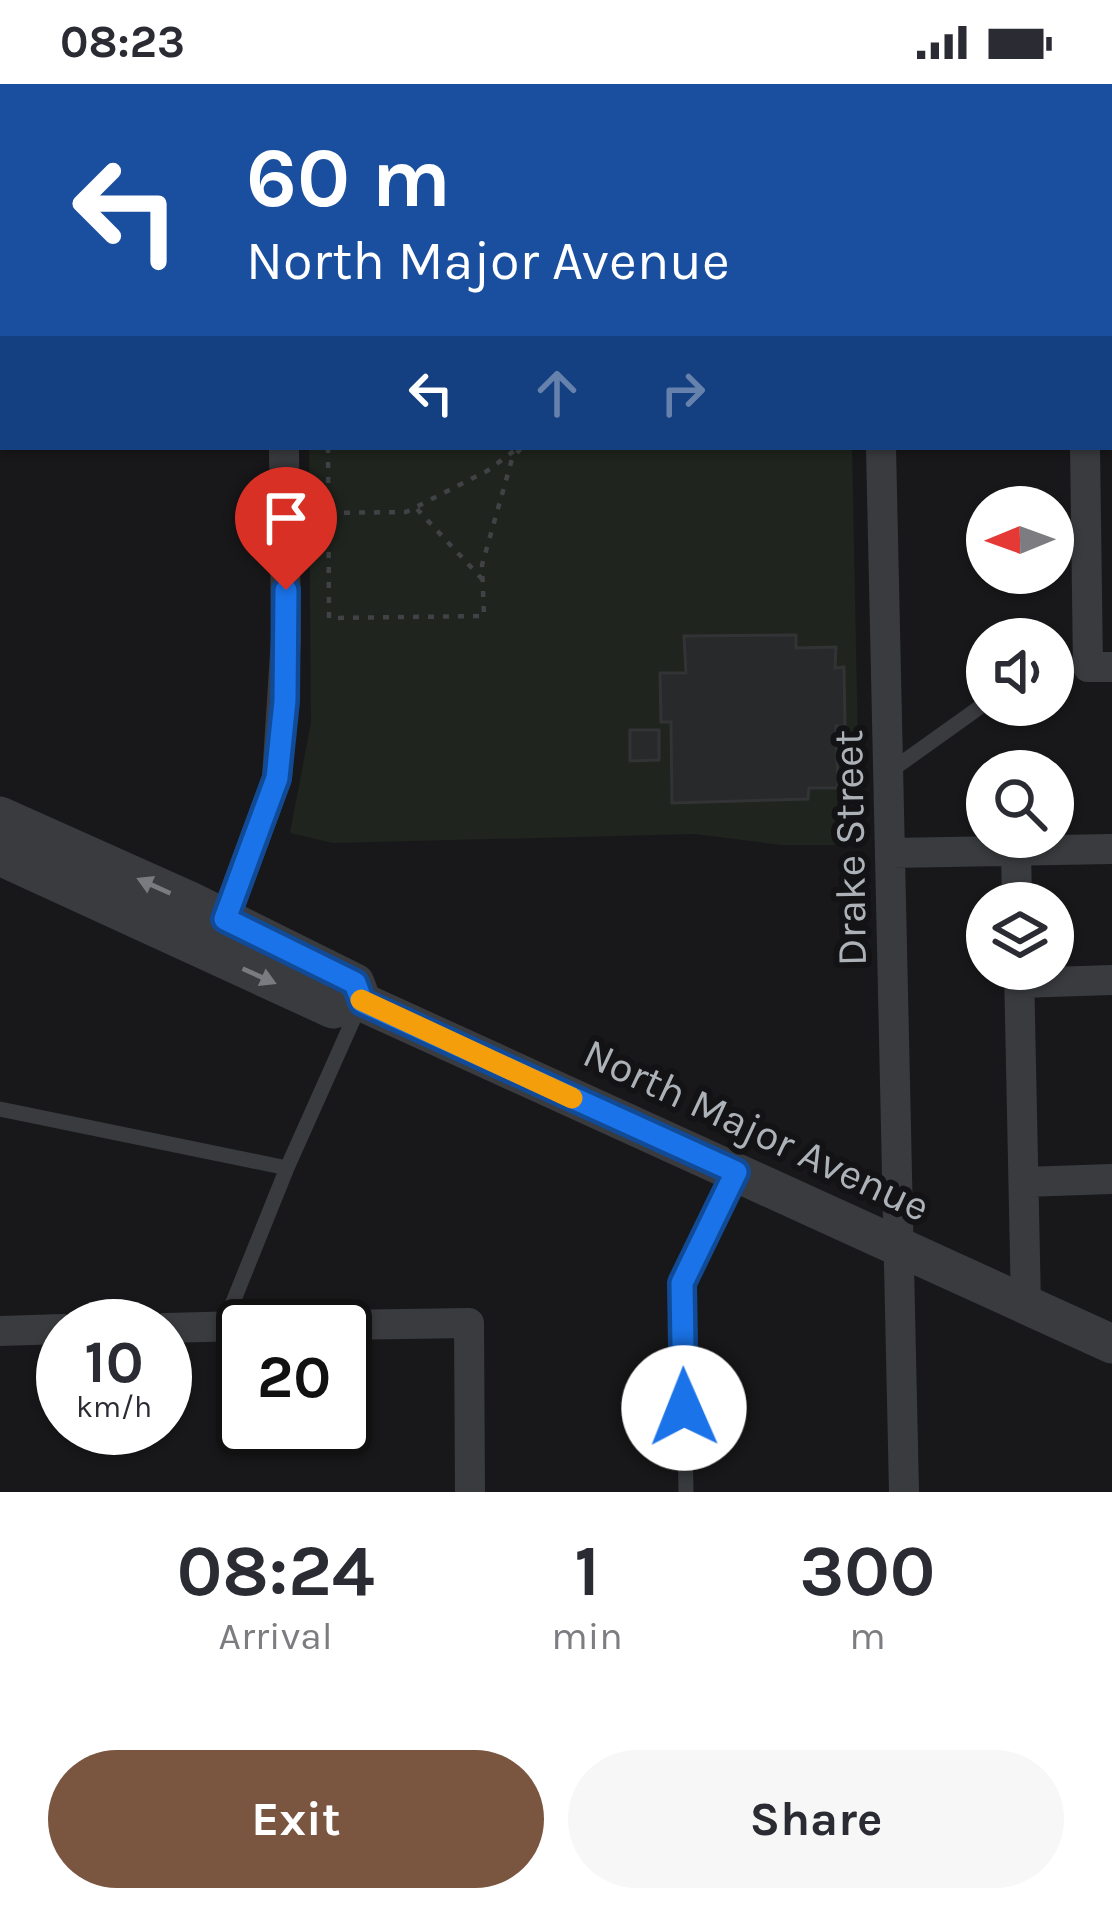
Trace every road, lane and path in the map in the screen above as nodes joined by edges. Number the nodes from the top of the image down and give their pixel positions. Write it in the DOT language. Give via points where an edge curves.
graph roads {
  1 [pos="284,450"];
  2 [pos="328,450"];
  3 [pos="517,450"];
  4 [pos="519,450"];
  5 [pos="881,450"];
  6 [pos="1084,450"];
  7 [pos="415,507"];
  8 [pos="329,513"];
  9 [pos="483,580"];
  10 [pos="1100,667"];
  11 [pos="966,717"];
  12 [pos="889,772"];
  13 [pos="0,817"];
  14 [pos="1074,849"];
  15 [pos="1112,849"];
  16 [pos="966,851"];
  17 [pos="891,853"];
  18 [pos="0,856"];
  19 [pos="225,919"];
  20 [pos="1074,978"];
  21 [pos="1112,980"];
  22 [pos="1019,990"];
  23 [pos="362,1002"];
  24 [pos="0,1108"];
  25 [pos="287,1168"];
  26 [pos="736,1172"];
  27 [pos="1112,1179"];
  28 [pos="1024,1182"];
  29 [pos="899,1247"];
  30 [pos="242,1299"];
  31 [pos="1026,1305"];
  32 [pos="372,1324"];
  33 [pos="0,1330"];
  34 [pos="36,1330"];
  35 [pos="1112,1344"];
  36 [pos="470,1492"];
  37 [pos="686,1492"];
  38 [pos="904,1492"];
  1 -- 19 [label="street" via="286,659 277,778"];
  2 -- 8 [label="path"];
  3 -- 7 [label="path"];
  4 -- 9 [label="path" via="494,516"];
  5 -- 12 [label="street, Drake Street"];
  6 -- 10 [label="street"];
  7 -- 8 [label="path"];
  7 -- 9 [label="path"];
  8 -- 9 [label="path" via="329,618 484,616"];
  11 -- 12 [label="lane"];
  12 -- 17 [label="street, Drake Street"];
  19 -- 13 [label="street, North Major Avenue, one-way"];
  14 -- 15 [label="street"];
  16 -- 17 [label="street"];
  17 -- 29 [label="street, Drake Street"];
  18 -- 23 [label="street, North Major Avenue, one-way" via="333,1010"];
  19 -- 23 [label="street, North Major Avenue" via="355,983"];
  20 -- 21 [label="street"];
  22 -- 28 [label="street"];
  23 -- 25 [label="lane"];
  23 -- 26 [label="street, North Major Avenue"];
  24 -- 25 [label="lane"];
  25 -- 30 [label="lane"];
  26 -- 29 [label="street, North Major Avenue"];
  26 -- 37 [label="lane" via="682,1283"];
  27 -- 28 [label="street"];
  28 -- 31 [label="street"];
  29 -- 31 [label="street, North Major Avenue"];
  29 -- 38 [label="street, Drake Street"];
  31 -- 35 [label="street, North Major Avenue"];
  32 -- 36 [label="street" via="469,1323"];
  33 -- 34 [label="street"];
}
